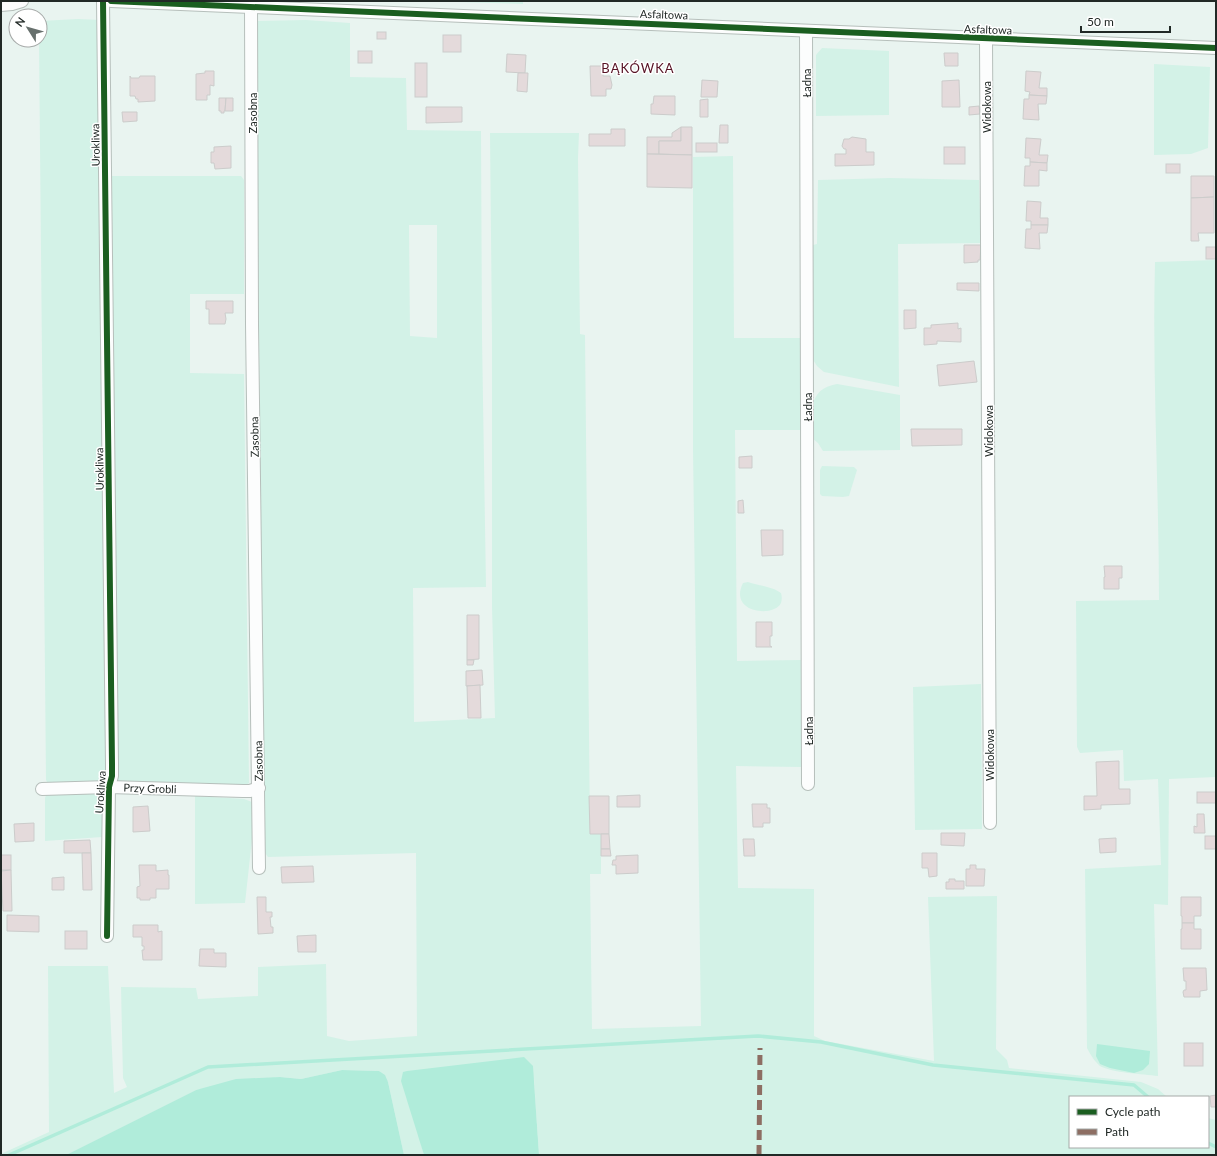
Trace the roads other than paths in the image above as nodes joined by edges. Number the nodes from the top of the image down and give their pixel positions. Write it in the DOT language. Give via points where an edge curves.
graph roads {
  1 [pos="22,1"];
  2 [pos="103,1"];
  3 [pos="111,1"];
  4 [pos="1,5"];
  5 [pos="251,6"];
  6 [pos="806,31"];
  7 [pos="986,39"];
  8 [pos="1216,48"];
  9 [pos="808,784"];
  10 [pos="109,787"];
  11 [pos="258,788"];
  12 [pos="42,789"];
  13 [pos="990,823"];
  14 [pos="259,868"];
  15 [pos="107,936"];
  1 -- 4 [label="street"];
  2 -- 10 [label="street, Urokliwa" via="112,748 112,776"];
  3 -- 5 [label="street, Asfaltowa"];
  5 -- 6 [label="street, Asfaltowa"];
  5 -- 11 [label="street, Zasobna"];
  6 -- 7 [label="street, Asfaltowa"];
  6 -- 9 [label="street, Ładna"];
  7 -- 8 [label="street, Asfaltowa"];
  7 -- 13 [label="street, Widokowa"];
  10 -- 11 [label="street, Przy Grobli" via="243,791"];
  10 -- 12 [label="street, Przy Grobli"];
  10 -- 15 [label="street, Urokliwa"];
  11 -- 14 [label="street, Zasobna"];
}
